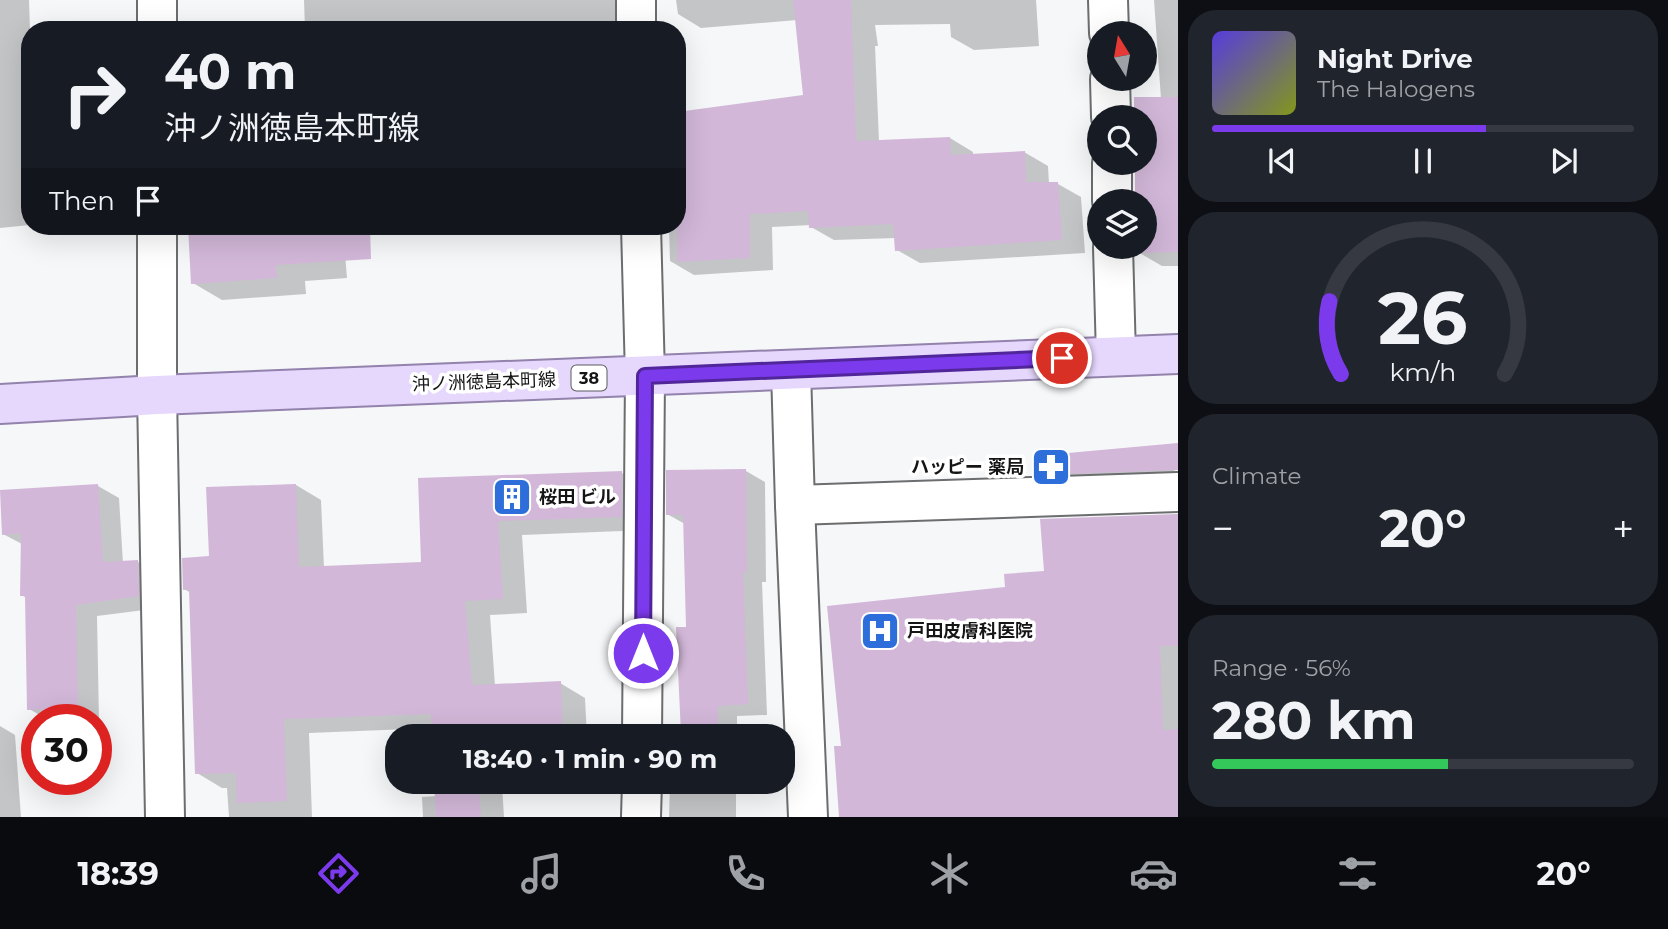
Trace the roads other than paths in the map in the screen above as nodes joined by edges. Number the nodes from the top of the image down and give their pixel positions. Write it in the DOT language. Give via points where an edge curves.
graph roads {
  1 [pos="157,0"];
  2 [pos="636,0"];
  3 [pos="1108,0"];
  4 [pos="157,21"];
  5 [pos="636,21"];
  6 [pos="1109,21"];
  7 [pos="157,235"];
  8 [pos="641,235"];
  9 [pos="1113,259"];
  10 [pos="1178,354"];
  11 [pos="1115,356"];
  12 [pos="791,370"];
  13 [pos="645,376"];
  14 [pos="157,396"];
  15 [pos="0,404"];
  16 [pos="1178,492"];
  17 [pos="795,505"];
  18 [pos="642,724"];
  19 [pos="642,794"];
  20 [pos="165,817"];
  21 [pos="641,817"];
  22 [pos="808,817"];
  1 -- 4 [label="street"];
  2 -- 5 [label="street"];
  3 -- 6 [label="street"];
  7 -- 14 [label="street"];
  8 -- 13 [label="street"];
  9 -- 11 [label="street"];
  10 -- 11 [label="main road, 沖ノ洲徳島本町線 / 38"];
  11 -- 12 [label="main road, 沖ノ洲徳島本町線 / 38"];
  12 -- 13 [label="main road, 沖ノ洲徳島本町線 / 38"];
  12 -- 17 [label="street"];
  13 -- 14 [label="main road, 沖ノ洲徳島本町線 / 38"];
  13 -- 18 [label="street"];
  14 -- 15 [label="main road, 沖ノ洲徳島本町線 / 38"];
  14 -- 20 [label="street"];
  16 -- 17 [label="street"];
  17 -- 22 [label="street"];
  19 -- 21 [label="street"];
}
